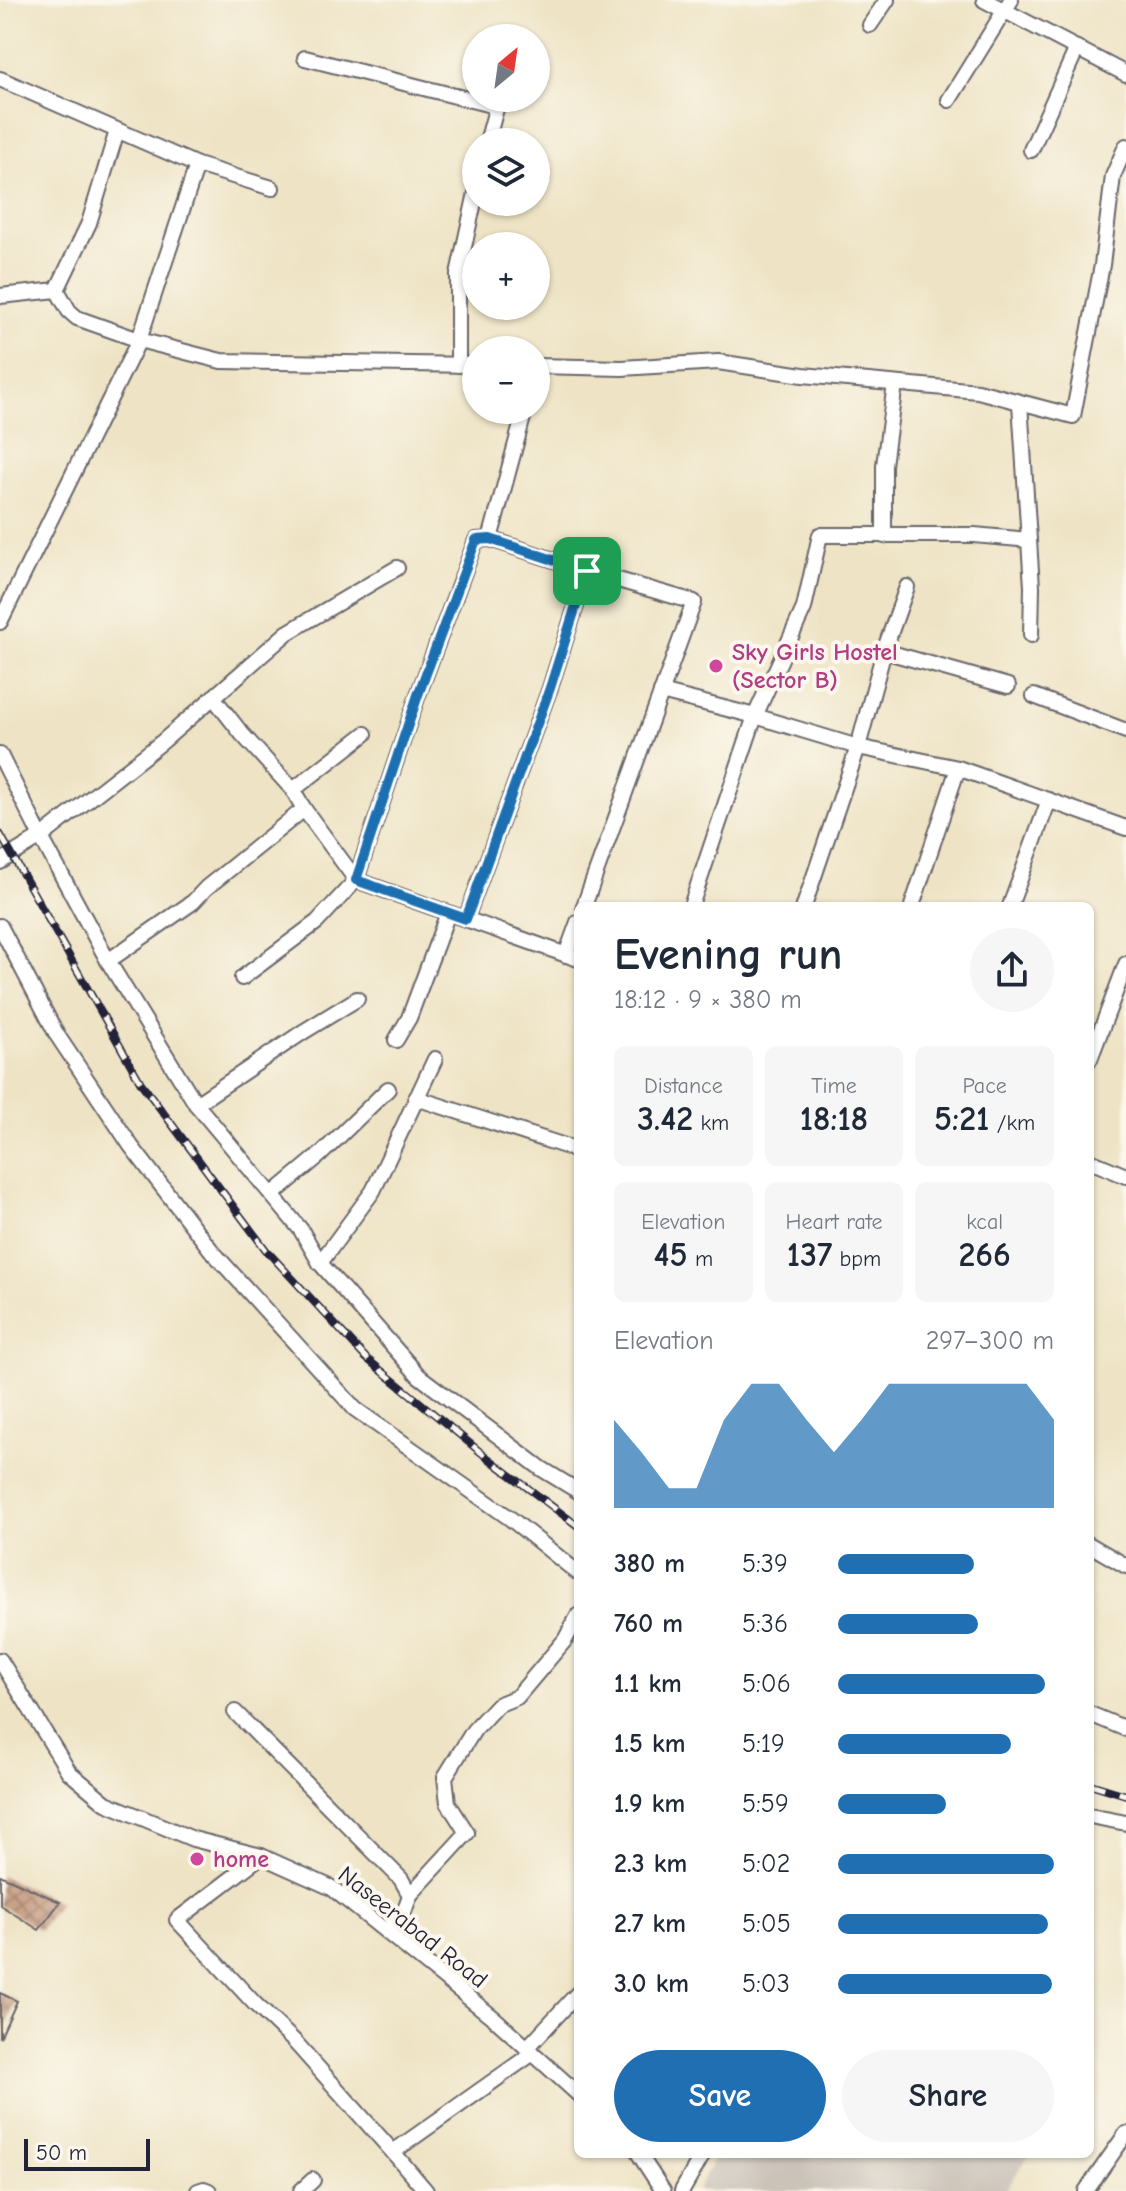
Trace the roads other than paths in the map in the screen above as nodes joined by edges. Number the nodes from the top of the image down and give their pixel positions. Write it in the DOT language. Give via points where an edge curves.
graph roads {
  1 [pos="887,0"];
  2 [pos="984,0"];
  3 [pos="1008,6"];
  4 [pos="870,25"];
  5 [pos="1077,48"];
  6 [pos="305,58"];
  7 [pos="1126,74"];
  8 [pos="0,79"];
  9 [pos="462,94"];
  10 [pos="949,100"];
  11 [pos="117,131"];
  12 [pos="1126,146"];
  13 [pos="1031,150"];
  14 [pos="197,165"];
  15 [pos="272,188"];
  16 [pos="471,216"];
  17 [pos="57,290"];
  18 [pos="0,296"];
  19 [pos="139,340"];
  20 [pos="458,365"];
  21 [pos="462,365"];
  22 [pos="550,366"];
  23 [pos="895,384"];
  24 [pos="1020,403"];
  25 [pos="521,424"];
  26 [pos="884,536"];
  27 [pos="490,539"];
  28 [pos="1029,540"];
  29 [pos="397,568"];
  30 [pos="587,571"];
  31 [pos="907,587"];
  32 [pos="0,622"];
  33 [pos="1031,635"];
  34 [pos="884,651"];
  35 [pos="1008,686"];
  36 [pos="661,692"];
  37 [pos="1034,696"];
  38 [pos="213,697"];
  39 [pos="755,716"];
  40 [pos="1126,731"];
  41 [pos="365,734"];
  42 [pos="858,747"];
  43 [pos="0,755"];
  44 [pos="958,768"];
  45 [pos="293,790"];
  46 [pos="1049,800"];
  47 [pos="304,809"];
  48 [pos="1126,828"];
  49 [pos="41,837"];
  50 [pos="0,862"];
  51 [pos="356,880"];
  52 [pos="585,902"];
  53 [pos="692,902"];
  54 [pos="805,902"];
  55 [pos="913,902"];
  56 [pos="1011,902"];
  57 [pos="448,913"];
  58 [pos="466,919"];
  59 [pos="0,926"];
  60 [pos="572,957"];
  61 [pos="108,961"];
  62 [pos="1126,964"];
  63 [pos="242,978"];
  64 [pos="357,999"];
  65 [pos="396,1040"];
  66 [pos="1094,1048"];
  67 [pos="435,1059"];
  68 [pos="388,1089"];
  69 [pos="416,1098"];
  70 [pos="196,1104"];
  71 [pos="574,1150"];
  72 [pos="1094,1163"];
  73 [pos="1126,1176"];
  74 [pos="273,1194"];
  75 [pos="320,1263"];
  76 [pos="574,1489"];
  77 [pos="1094,1547"];
  78 [pos="1126,1566"];
  79 [pos="574,1570"];
  80 [pos="574,1623"];
  81 [pos="0,1660"];
  82 [pos="235,1712"];
  83 [pos="1094,1716"];
  84 [pos="1126,1729"];
  85 [pos="1094,1817"];
  86 [pos="1126,1823"];
  87 [pos="261,1856"];
  88 [pos="410,1895"];
  89 [pos="387,1930"];
  90 [pos="574,1998"];
  91 [pos="530,2050"];
  92 [pos="574,2090"];
  93 [pos="1126,2134"];
  94 [pos="393,2152"];
  95 [pos="642,2158"];
  96 [pos="701,2158"];
  97 [pos="313,2180"];
  98 [pos="198,2191"];
  99 [pos="209,2191"];
  100 [pos="301,2191"];
  101 [pos="426,2191"];
  102 [pos="663,2191"];
  103 [pos="682,2191"];
  104 [pos="1086,2191"];
  1 -- 4 [label="street"];
  2 -- 3 [label="street"];
  3 -- 5 [label="street"];
  3 -- 10 [label="street"];
  5 -- 7 [label="street"];
  5 -- 13 [label="street"];
  6 -- 9 [label="street"];
  8 -- 11 [label="street"];
  11 -- 14 [label="street"];
  11 -- 17 [label="street" via="89,223"];
  12 -- 24 [label="street" via="1113,176 1073,416"];
  14 -- 15 [label="street"];
  14 -- 19 [label="street"];
  16 -- 20 [label="street" via="458,274"];
  17 -- 18 [label="street"];
  17 -- 19 [label="street" via="77,318"];
  19 -- 20 [label="street" via="221,361"];
  19 -- 32 [label="street"];
  20 -- 21 [label="street"];
  22 -- 23 [label="street" via="718,362"];
  23 -- 24 [label="street" via="978,391"];
  23 -- 26 [label="street" via="884,465"];
  24 -- 28 [label="street"];
  25 -- 27 [label="street"];
  26 -- 28 [label="street"];
  26 -- 39 [label="street" via="820,535 804,608"];
  27 -- 30 [label="street"];
  27 -- 51 [label="street" via="476,540"];
  28 -- 33 [label="street"];
  29 -- 38 [label="street" via="287,633"];
  30 -- 36 [label="street" via="694,602"];
  30 -- 58 [label="street"];
  31 -- 34 [label="street"];
  34 -- 35 [label="street"];
  34 -- 42 [label="street"];
  36 -- 39 [label="street"];
  36 -- 52 [label="street"];
  37 -- 40 [label="street"];
  38 -- 45 [label="street"];
  38 -- 49 [label="street"];
  39 -- 42 [label="street"];
  39 -- 53 [label="street"];
  41 -- 45 [label="street"];
  42 -- 44 [label="street"];
  42 -- 54 [label="street"];
  43 -- 49 [label="street"];
  44 -- 46 [label="street"];
  44 -- 55 [label="street"];
  45 -- 47 [label="street"];
  46 -- 48 [label="street"];
  46 -- 56 [label="street"];
  47 -- 51 [label="street"];
  47 -- 61 [label="street" via="193,902"];
  49 -- 50 [label="street"];
  49 -- 61 [label="street"];
  51 -- 57 [label="street"];
  51 -- 63 [label="street" via="317,922"];
  57 -- 58 [label="street"];
  57 -- 65 [label="street"];
  58 -- 60 [label="street"];
  59 -- 79 [label="street" via="57,1035 131,1146 211,1250 355,1409"];
  61 -- 70 [label="street"];
  62 -- 66 [label="street"];
  64 -- 70 [label="street"];
  67 -- 69 [label="street"];
  68 -- 74 [label="street"];
  69 -- 71 [label="street"];
  69 -- 75 [label="street" via="373,1191"];
  70 -- 74 [label="street"];
  72 -- 73 [label="street"];
  74 -- 75 [label="street"];
  75 -- 76 [label="street" via="419,1376"];
  77 -- 78 [label="street"];
  80 -- 88 [label="street" via="517,1697 497,1705 474,1730 445,1777 448,1803 467,1833"];
  81 -- 87 [label="street, Naseerabad Road" via="69,1772 106,1803 193,1839"];
  82 -- 88 [label="street" via="401,1879"];
  83 -- 84 [label="street"];
  85 -- 86 [label="street"];
  87 -- 89 [label="street, Naseerabad Road" via="332,1888"];
  87 -- 94 [label="street" via="177,1920"];
  88 -- 89 [label="street" via="404,1912"];
  89 -- 91 [label="street, Naseerabad Road"];
  90 -- 91 [label="street"];
  91 -- 92 [label="street, Naseerabad Road"];
  91 -- 94 [label="street"];
  93 -- 104 [label="street"];
  94 -- 101 [label="street"];
  95 -- 102 [label="street"];
  96 -- 103 [label="street"];
  97 -- 100 [label="street"];
  98 -- 99 [label="street"];
}
